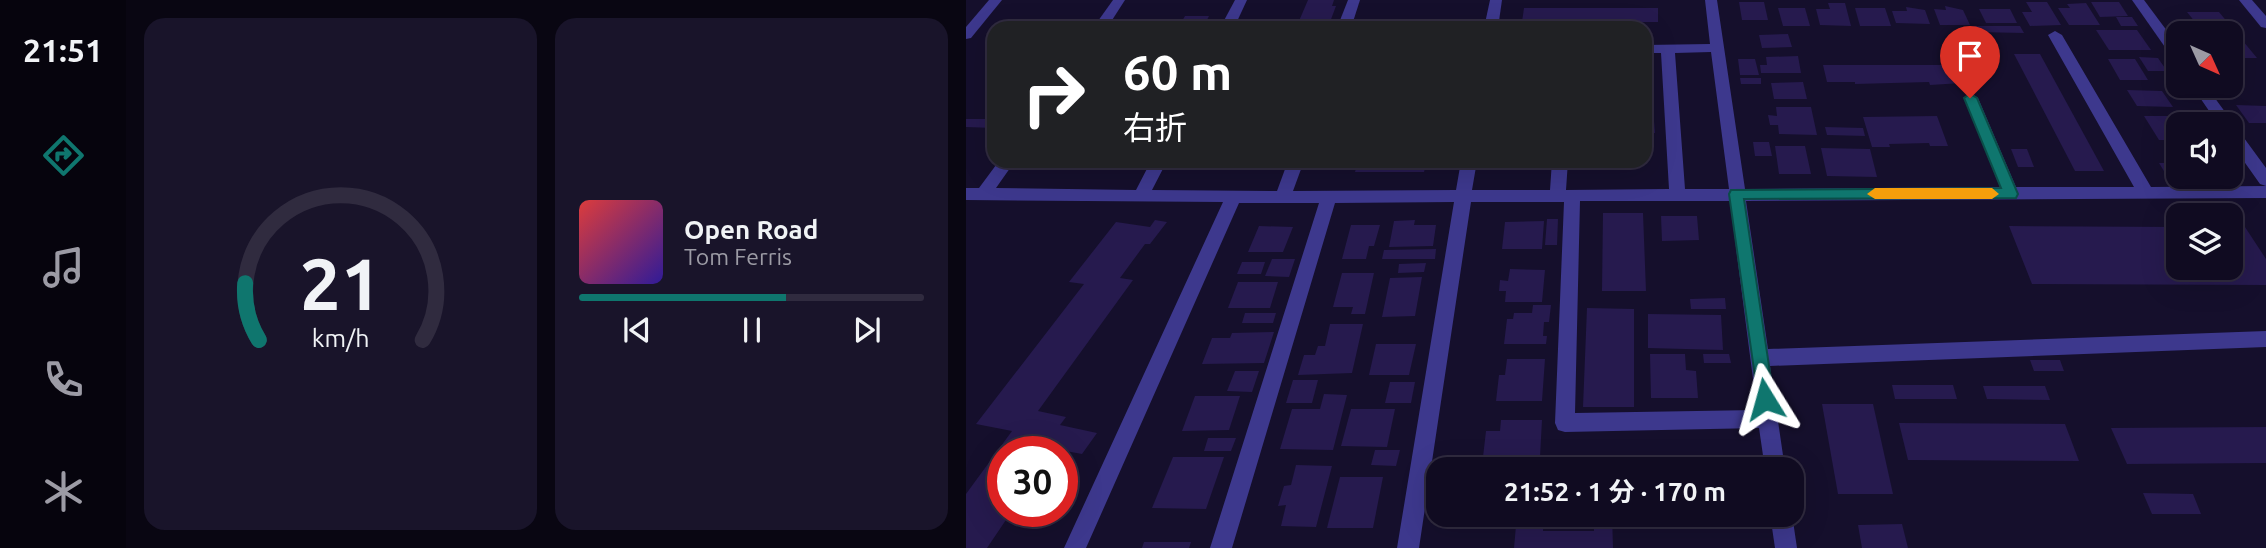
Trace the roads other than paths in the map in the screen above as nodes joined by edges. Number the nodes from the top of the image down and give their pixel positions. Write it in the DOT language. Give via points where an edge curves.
graph roads {
  1 [pos="996,0"];
  2 [pos="1119,0"];
  3 [pos="1241,0"];
  4 [pos="1354,0"];
  5 [pos="1496,0"];
  6 [pos="1711,0"];
  7 [pos="2138,0"];
  8 [pos="2245,0"];
  9 [pos="1105,21"];
  10 [pos="1230,21"];
  11 [pos="1346,21"];
  12 [pos="1492,21"];
  13 [pos="2266,24"];
  14 [pos="966,35"];
  15 [pos="2055,35"];
  16 [pos="2166,40"];
  17 [pos="1652,48"];
  18 [pos="1668,48"];
  19 [pos="1719,48"];
  20 [pos="1970,98"];
  21 [pos="2243,148"];
  22 [pos="1002,168"];
  23 [pos="1155,168"];
  24 [pos="1293,168"];
  25 [pos="1468,168"];
  26 [pos="1561,168"];
  27 [pos="2266,180"];
  28 [pos="2145,191"];
  29 [pos="2266,192"];
  30 [pos="966,194"];
  31 [pos="984,194"];
  32 [pos="1565,194"];
  33 [pos="1677,194"];
  34 [pos="1736,194"];
  35 [pos="2011,194"];
  36 [pos="1464,195"];
  37 [pos="1141,196"];
  38 [pos="1234,196"];
  39 [pos="1283,197"];
  40 [pos="1329,197"];
  41 [pos="2266,339"];
  42 [pos="1759,358"];
  43 [pos="1768,419"];
  44 [pos="1773,457"];
  45 [pos="1783,527"];
  46 [pos="1074,548"];
  47 [pos="1221,548"];
  48 [pos="1408,548"];
  49 [pos="1786,548"];
  1 -- 14 [label="street"];
  2 -- 9 [label="street"];
  3 -- 10 [label="street"];
  4 -- 11 [label="street"];
  5 -- 12 [label="street"];
  6 -- 19 [label="street"];
  7 -- 16 [label="street"];
  8 -- 13 [label="street"];
  15 -- 28 [label="street"];
  17 -- 18 [label="street"];
  18 -- 19 [label="street"];
  18 -- 33 [label="street"];
  19 -- 34 [label="street"];
  20 -- 35 [label="street"];
  21 -- 27 [label="street"];
  22 -- 31 [label="street"];
  23 -- 37 [label="street"];
  24 -- 39 [label="street"];
  25 -- 36 [label="street"];
  26 -- 32 [label="street"];
  28 -- 29 [label="street"];
  28 -- 35 [label="street"];
  30 -- 31 [label="street"];
  31 -- 37 [label="street"];
  32 -- 33 [label="street"];
  32 -- 36 [label="street"];
  32 -- 43 [label="street" via="1565,423"];
  33 -- 34 [label="street"];
  34 -- 35 [label="street"];
  34 -- 42 [label="street"];
  36 -- 40 [label="street"];
  36 -- 48 [label="street"];
  37 -- 38 [label="street"];
  38 -- 39 [label="street"];
  38 -- 46 [label="street"];
  39 -- 40 [label="street"];
  40 -- 47 [label="street"];
  41 -- 42 [label="street"];
  42 -- 43 [label="street"];
  43 -- 44 [label="street"];
  45 -- 49 [label="street"];
}
